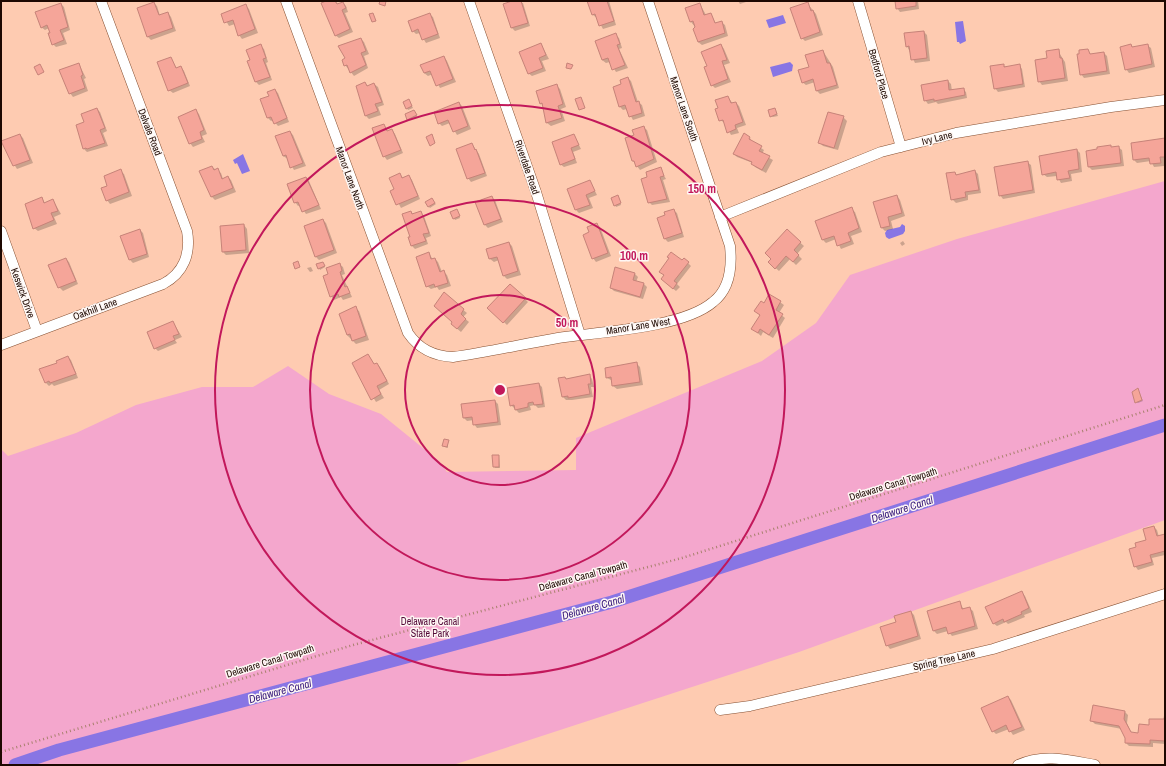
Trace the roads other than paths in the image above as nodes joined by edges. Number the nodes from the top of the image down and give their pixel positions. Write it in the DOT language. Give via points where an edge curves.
graph roads {
  1 [pos="101,1"];
  2 [pos="286,1"];
  3 [pos="469,1"];
  4 [pos="648,1"];
  5 [pos="858,1"];
  6 [pos="1165,100"];
  7 [pos="901,147"];
  8 [pos="720,217"];
  9 [pos="1,231"];
  10 [pos="184,265"];
  11 [pos="37,331"];
  12 [pos="580,335"];
  13 [pos="1,346"];
  14 [pos="423,349"];
  15 [pos="1165,594"];
  16 [pos="720,710"];
  17 [pos="1018,765"];
  18 [pos="1095,765"];
  1 -- 10 [label="street, Delvale Road" via="187,231 188,252"];
  2 -- 14 [label="street, Manor Lane North" via="405,326 412,339"];
  3 -- 12 [label="street, Riverdale Road" via="536,192"];
  4 -- 8 [label="street, Manor Lane South"];
  5 -- 7 [label="street, Bedford Place"];
  6 -- 7 [label="street, Ivy Lane" via="956,133"];
  7 -- 8 [label="street, Ivy Lane" via="856,161"];
  8 -- 12 [label="street, Manor Lane West" via="730,246 731,258 727,282 713,302 690,315 669,322"];
  9 -- 11 [label="street, Keswick Drive"];
  10 -- 11 [label="street, Oakhill Lane" via="176,275 163,284"];
  11 -- 13 [label="street, Oakhill Lane"];
  12 -- 14 [label="street, Manor Lane West" via="453,357 435,355"];
  15 -- 16 [label="street, Spring Tree Lane" via="993,649 750,706"];
  17 -- 18 [label="street" via="1041,758 1055,758"];
}
